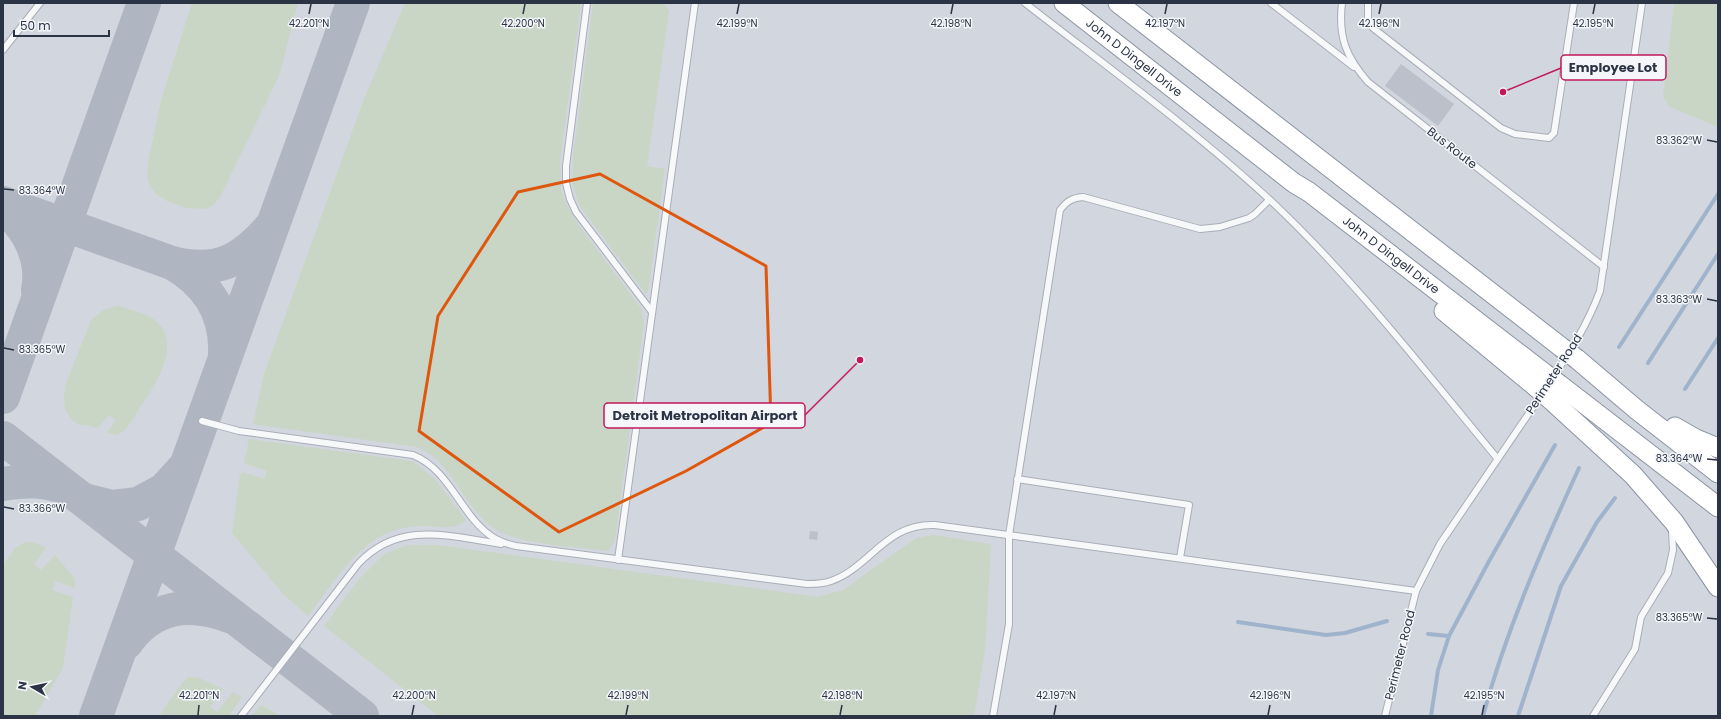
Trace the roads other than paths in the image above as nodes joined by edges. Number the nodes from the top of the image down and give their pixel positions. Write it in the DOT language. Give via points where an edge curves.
graph roads {
  1 [pos="40,3"];
  2 [pos="587,3"];
  3 [pos="696,3"];
  4 [pos="1025,3"];
  5 [pos="1064,3"];
  6 [pos="1118,3"];
  7 [pos="1271,3"];
  8 [pos="1342,3"];
  9 [pos="1368,3"];
  10 [pos="1574,3"];
  11 [pos="1642,3"];
  12 [pos="3,50"];
  13 [pos="1359,71"];
  14 [pos="1269,200"];
  15 [pos="1604,267"];
  16 [pos="652,312"];
  17 [pos="1593,371"];
  18 [pos="1555,392"];
  19 [pos="202,421"];
  20 [pos="1718,448"];
  21 [pos="1497,458"];
  22 [pos="1718,473"];
  23 [pos="1017,479"];
  24 [pos="1718,507"];
  25 [pos="1671,520"];
  26 [pos="1009,534"];
  27 [pos="516,546"];
  28 [pos="1180,558"];
  29 [pos="618,560"];
  30 [pos="1718,587"];
  31 [pos="1416,591"];
  32 [pos="241,716"];
  33 [pos="993,716"];
  34 [pos="1385,716"];
  35 [pos="1593,716"];
  1 -- 12 [label="lane"];
  2 -- 16 [label="lane" via="568,144 566,183 576,212"];
  3 -- 16 [label="lane"];
  4 -- 14 [label="lane" via="1201,141"];
  5 -- 18 [label="highway, John D Dingell Drive, bridge" via="1294,183 1309,192"];
  6 -- 17 [label="highway, bridge"];
  7 -- 13 [label="lane"];
  8 -- 13 [label="lane, Bus Route" via="1342,37 1348,54"];
  9 -- 10 [label="lane" via="1368,19 1373,28 1501,128 1515,134 1549,138 1554,133"];
  11 -- 15 [label="lane, Perimeter Road"];
  13 -- 15 [label="lane, Bus Route" via="1368,82"];
  14 -- 21 [label="lane" via="1350,282"];
  14 -- 23 [label="lane" via="1249,218 1220,227 1200,229 1091,198 1067,201 1057,219"];
  15 -- 21 [label="lane, Perimeter Road" via="1600,291 1578,341"];
  16 -- 29 [label="lane"];
  17 -- 20 [label="highway" via="1678,429"];
  17 -- 22 [label="highway" via="1637,410"];
  18 -- 24 [label="highway, John D Dingell Drive"];
  18 -- 25 [label="highway" via="1633,475"];
  19 -- 27 [label="lane" via="239,431 413,455 423,459 440,474 492,537"];
  21 -- 31 [label="lane, Perimeter Road" via="1440,544"];
  23 -- 26 [label="lane"];
  23 -- 28 [label="lane" via="1189,505"];
  25 -- 30 [label="highway"];
  25 -- 35 [label="lane" via="1674,550 1668,573 1641,617 1634,649"];
  26 -- 28 [label="lane"];
  26 -- 29 [label="lane" via="924,524 909,527 843,575 819,584"];
  26 -- 33 [label="lane" via="1008,624"];
  27 -- 29 [label="lane"];
  27 -- 32 [label="lane" via="430,534 412,534 395,538 379,546 358,564"];
  28 -- 31 [label="lane"];
  31 -- 34 [label="lane, Perimeter Road"];
}
